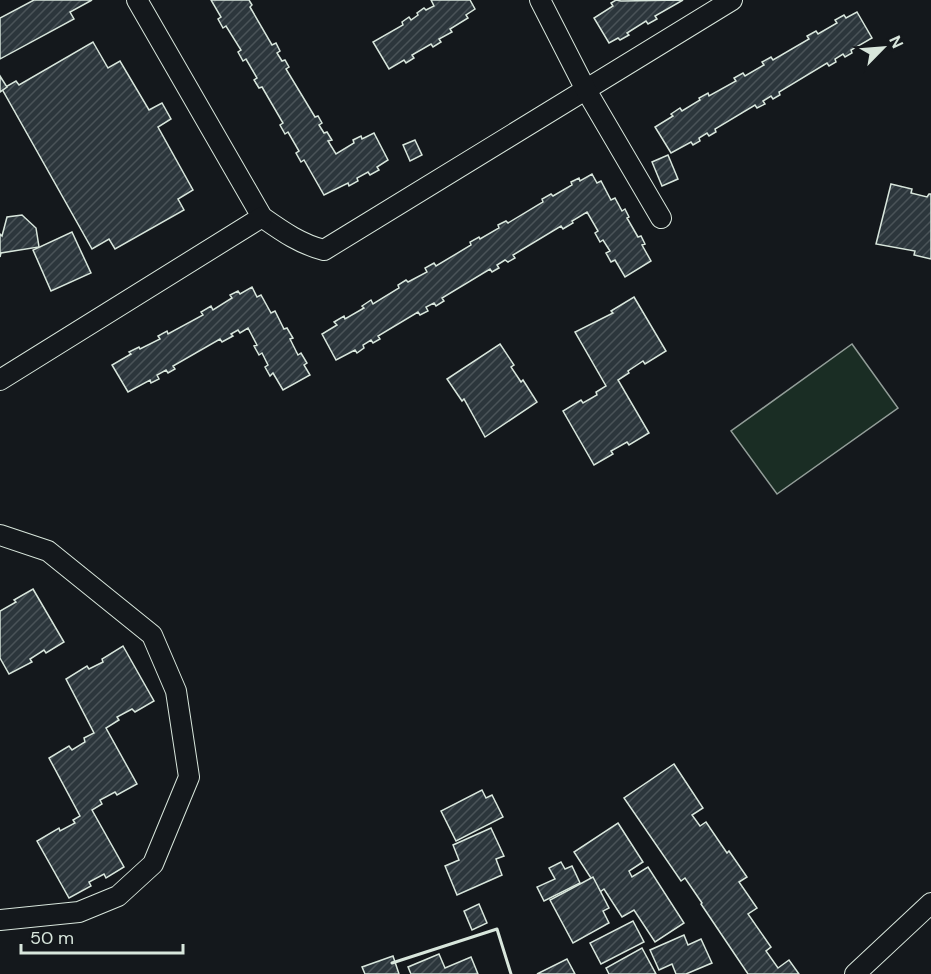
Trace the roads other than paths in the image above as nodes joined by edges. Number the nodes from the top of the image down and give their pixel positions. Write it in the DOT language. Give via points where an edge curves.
graph roads {
  1 [pos="137,0"];
  2 [pos="540,0"];
  3 [pos="732,0"];
  4 [pos="586,90"];
  5 [pos="262,218"];
  6 [pos="661,218"];
  7 [pos="0,380"];
  8 [pos="0,535"];
  9 [pos="931,903"];
  10 [pos="0,920"];
  11 [pos="855,974"];
  1 -- 5 [label="street"];
  2 -- 4 [label="street"];
  3 -- 4 [label="street"];
  4 -- 5 [label="street" via="324,250 292,238"];
  4 -- 6 [label="street"];
  5 -- 7 [label="street"];
  8 -- 10 [label="street" via="48,551 152,635 177,691 189,777 153,864 118,896 79,912"];
  9 -- 11 [label="street"];
}
